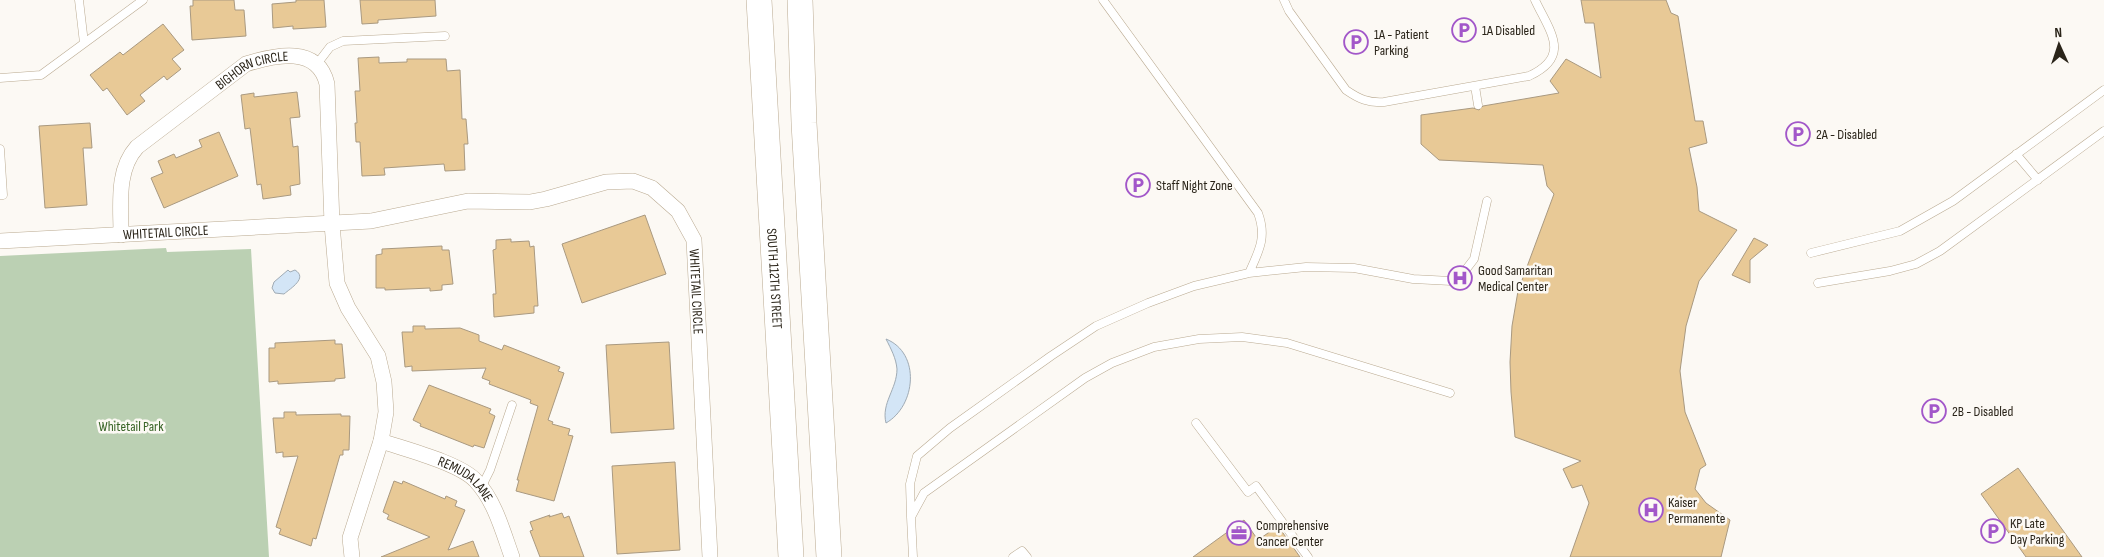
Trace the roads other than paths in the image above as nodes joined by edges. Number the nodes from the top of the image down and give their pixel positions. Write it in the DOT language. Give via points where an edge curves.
graph roads {
  1 [pos="79,0"];
  2 [pos="143,0"];
  3 [pos="759,0"];
  4 [pos="800,0"];
  5 [pos="1103,0"];
  6 [pos="1284,0"];
  7 [pos="1535,0"];
  8 [pos="445,36"];
  9 [pos="84,43"];
  10 [pos="317,64"];
  11 [pos="0,78"];
  12 [pos="1475,86"];
  13 [pos="2104,90"];
  14 [pos="1478,105"];
  15 [pos="2104,131"];
  16 [pos="0,149"];
  17 [pos="2016,154"];
  18 [pos="2038,180"];
  19 [pos="0,195"];
  20 [pos="1486,201"];
  21 [pos="332,224"];
  22 [pos="121,234"];
  23 [pos="0,241"];
  24 [pos="1811,253"];
  25 [pos="1249,273"];
  26 [pos="1818,283"];
  27 [pos="1450,393"];
  28 [pos="512,406"];
  29 [pos="1196,422"];
  30 [pos="380,441"];
  31 [pos="481,488"];
  32 [pos="911,517"];
  33 [pos="352,557"];
  34 [pos="512,557"];
  35 [pos="710,557"];
  36 [pos="791,557"];
  37 [pos="829,557"];
  38 [pos="913,557"];
  39 [pos="1013,557"];
  40 [pos="1027,557"];
  41 [pos="1308,557"];
  1 -- 9 [label="lane"];
  2 -- 9 [label="lane"];
  3 -- 36 [label="main road, SOUTH 112TH STREET"];
  4 -- 37 [label="main road"];
  5 -- 25 [label="lane" via="1258,213 1262,238"];
  6 -- 12 [label="lane" via="1346,90 1358,99 1370,103 1384,102"];
  7 -- 12 [label="lane" via="1555,43 1550,62 1529,76"];
  8 -- 10 [label="lane" via="343,41 330,47"];
  9 -- 11 [label="lane" via="41,75"];
  10 -- 21 [label="street" via="327,84"];
  10 -- 22 [label="street, BIGHORN CIRCLE" via="303,56 287,56 246,64 137,146 122,173"];
  12 -- 14 [label="lane"];
  13 -- 17 [label="lane"];
  15 -- 18 [label="lane"];
  16 -- 19 [label="lane" via="3,195"];
  17 -- 18 [label="lane"];
  17 -- 24 [label="lane" via="1953,201 1900,232"];
  18 -- 26 [label="lane" via="1940,251 1916,264"];
  20 -- 25 [label="lane" via="1474,260 1451,280 1413,279 1354,268 1306,267"];
  21 -- 22 [label="street, WHITETAIL CIRCLE"];
  21 -- 30 [label="street" via="337,283 348,308 378,356 384,382 386,412"];
  21 -- 35 [label="street, WHITETAIL CIRCLE" via="372,221 468,201 530,202 606,182 633,181 652,188 667,201 678,211 694,240"];
  22 -- 23 [label="street, WHITETAIL CIRCLE"];
  25 -- 32 [label="lane" via="1194,286 1096,326 966,416 917,456 910,484"];
  27 -- 32 [label="lane" via="1287,343 1242,337 1200,339 1154,347 1112,363 1077,383 924,493"];
  28 -- 31 [label="lane"];
  29 -- 41 [label="lane" via="1248,492 1256,486"];
  30 -- 31 [label="street, REMUDA LANE" via="444,462 476,480"];
  30 -- 33 [label="street" via="350,538"];
  31 -- 34 [label="street, REMUDA LANE" via="492,506"];
  32 -- 38 [label="lane"];
  39 -- 40 [label="lane" via="1022,551"];
}
